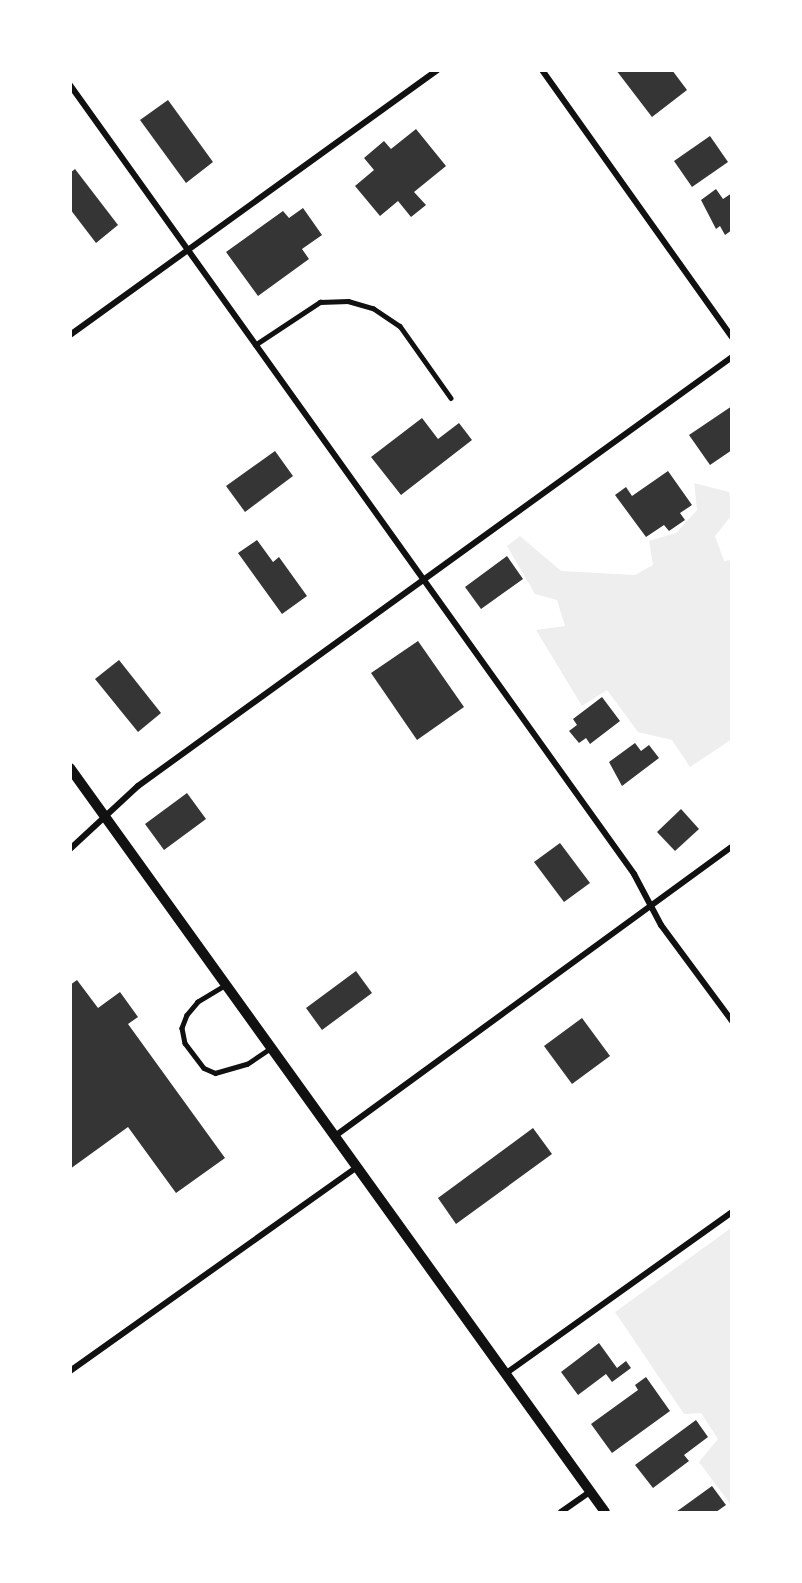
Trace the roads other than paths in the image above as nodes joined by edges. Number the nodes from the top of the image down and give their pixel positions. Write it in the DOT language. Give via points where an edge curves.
graph roads {
  1 [pos="438,70"];
  2 [pos="542,70"];
  3 [pos="70,85"];
  4 [pos="187,252"];
  5 [pos="70,334"];
  6 [pos="732,337"];
  7 [pos="255,345"];
  8 [pos="732,357"];
  9 [pos="451,398"];
  10 [pos="422,580"];
  11 [pos="70,768"];
  12 [pos="106,818"];
  13 [pos="732,846"];
  14 [pos="70,849"];
  15 [pos="651,904"];
  16 [pos="226,985"];
  17 [pos="732,1021"];
  18 [pos="271,1048"];
  19 [pos="335,1136"];
  20 [pos="357,1167"];
  21 [pos="732,1212"];
  22 [pos="70,1371"];
  23 [pos="505,1374"];
  24 [pos="590,1492"];
  25 [pos="561,1512"];
  26 [pos="605,1512"];
  1 -- 4 [label="street"];
  2 -- 6 [label="street"];
  3 -- 4 [label="street"];
  4 -- 5 [label="street"];
  4 -- 7 [label="street"];
  7 -- 9 [label="lane" via="320,302 348,301 373,308 400,326"];
  7 -- 10 [label="street"];
  8 -- 10 [label="street"];
  10 -- 12 [label="street" via="138,786"];
  10 -- 15 [label="street" via="634,874"];
  11 -- 12 [label="street"];
  12 -- 14 [label="street"];
  12 -- 16 [label="street"];
  13 -- 15 [label="street"];
  15 -- 17 [label="street"];
  15 -- 19 [label="street"];
  16 -- 18 [label="street"];
  16 -- 18 [label="lane" via="198,1002 187,1015 182,1028 185,1043 204,1068 214,1073 247,1064"];
  18 -- 19 [label="street"];
  19 -- 20 [label="street"];
  20 -- 22 [label="street"];
  20 -- 23 [label="street"];
  21 -- 23 [label="street"];
  23 -- 24 [label="street"];
  24 -- 25 [label="street"];
  24 -- 26 [label="street"];
}
